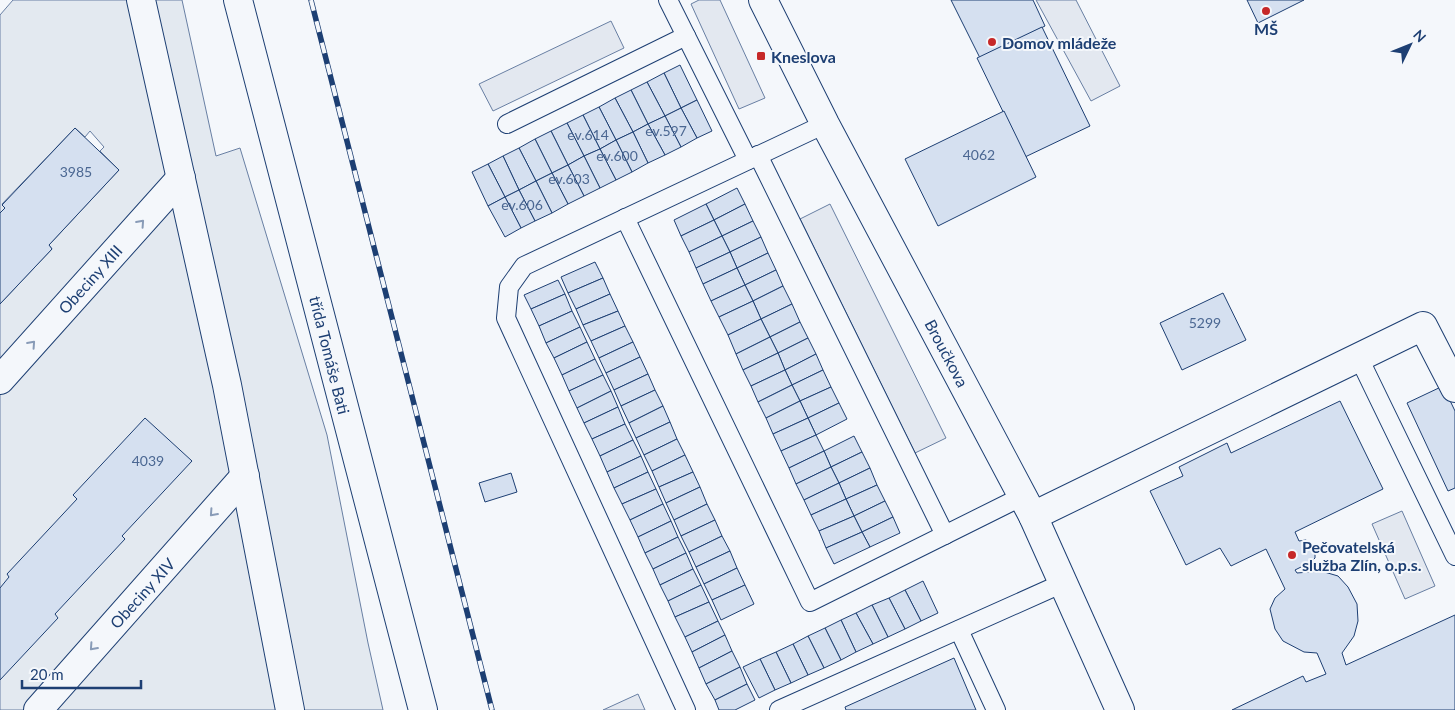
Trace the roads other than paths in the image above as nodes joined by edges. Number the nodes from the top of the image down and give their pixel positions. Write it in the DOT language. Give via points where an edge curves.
graph roads {
  1 [pos="141,0"];
  2 [pos="238,0"];
  3 [pos="668,0"];
  4 [pos="764,0"];
  5 [pos="686,36"];
  6 [pos="507,124"];
  7 [pos="825,124"];
  8 [pos="753,157"];
  9 [pos="181,178"];
  10 [pos="625,218"];
  11 [pos="1360,358"];
  12 [pos="0,380"];
  13 [pos="1455,388"];
  14 [pos="245,476"];
  15 [pos="1028,506"];
  16 [pos="945,535"];
  17 [pos="1455,556"];
  18 [pos="1063,583"];
  19 [pos="959,630"];
  20 [pos="38,710"];
  21 [pos="290,710"];
  22 [pos="423,710"];
  23 [pos="686,710"];
  24 [pos="779,710"];
  25 [pos="996,710"];
  26 [pos="1120,710"];
  1 -- 9 [label="street"];
  2 -- 22 [label="street, třída Tomáše Bati"];
  3 -- 5 [label="lane"];
  4 -- 7 [label="street, Broučkova"];
  5 -- 6 [label="lane"];
  5 -- 8 [label="lane"];
  7 -- 8 [label="lane"];
  7 -- 15 [label="street, Broučkova"];
  8 -- 10 [label="lane"];
  8 -- 16 [label="lane"];
  12 -- 9 [label="street, Obeciny XIII, one-way"];
  9 -- 14 [label="street"];
  10 -- 16 [label="lane" via="810,602"];
  10 -- 23 [label="lane" via="524,266 509,287 506,318"];
  11 -- 13 [label="street" via="1423,326"];
  11 -- 15 [label="street"];
  11 -- 17 [label="lane"];
  14 -- 20 [label="street, Obeciny XIV, one-way"];
  14 -- 21 [label="street"];
  15 -- 16 [label="lane"];
  15 -- 18 [label="street, Broučkova"];
  18 -- 19 [label="lane"];
  18 -- 26 [label="street, Broučkova"];
  19 -- 24 [label="lane"];
  19 -- 25 [label="lane"];
}
